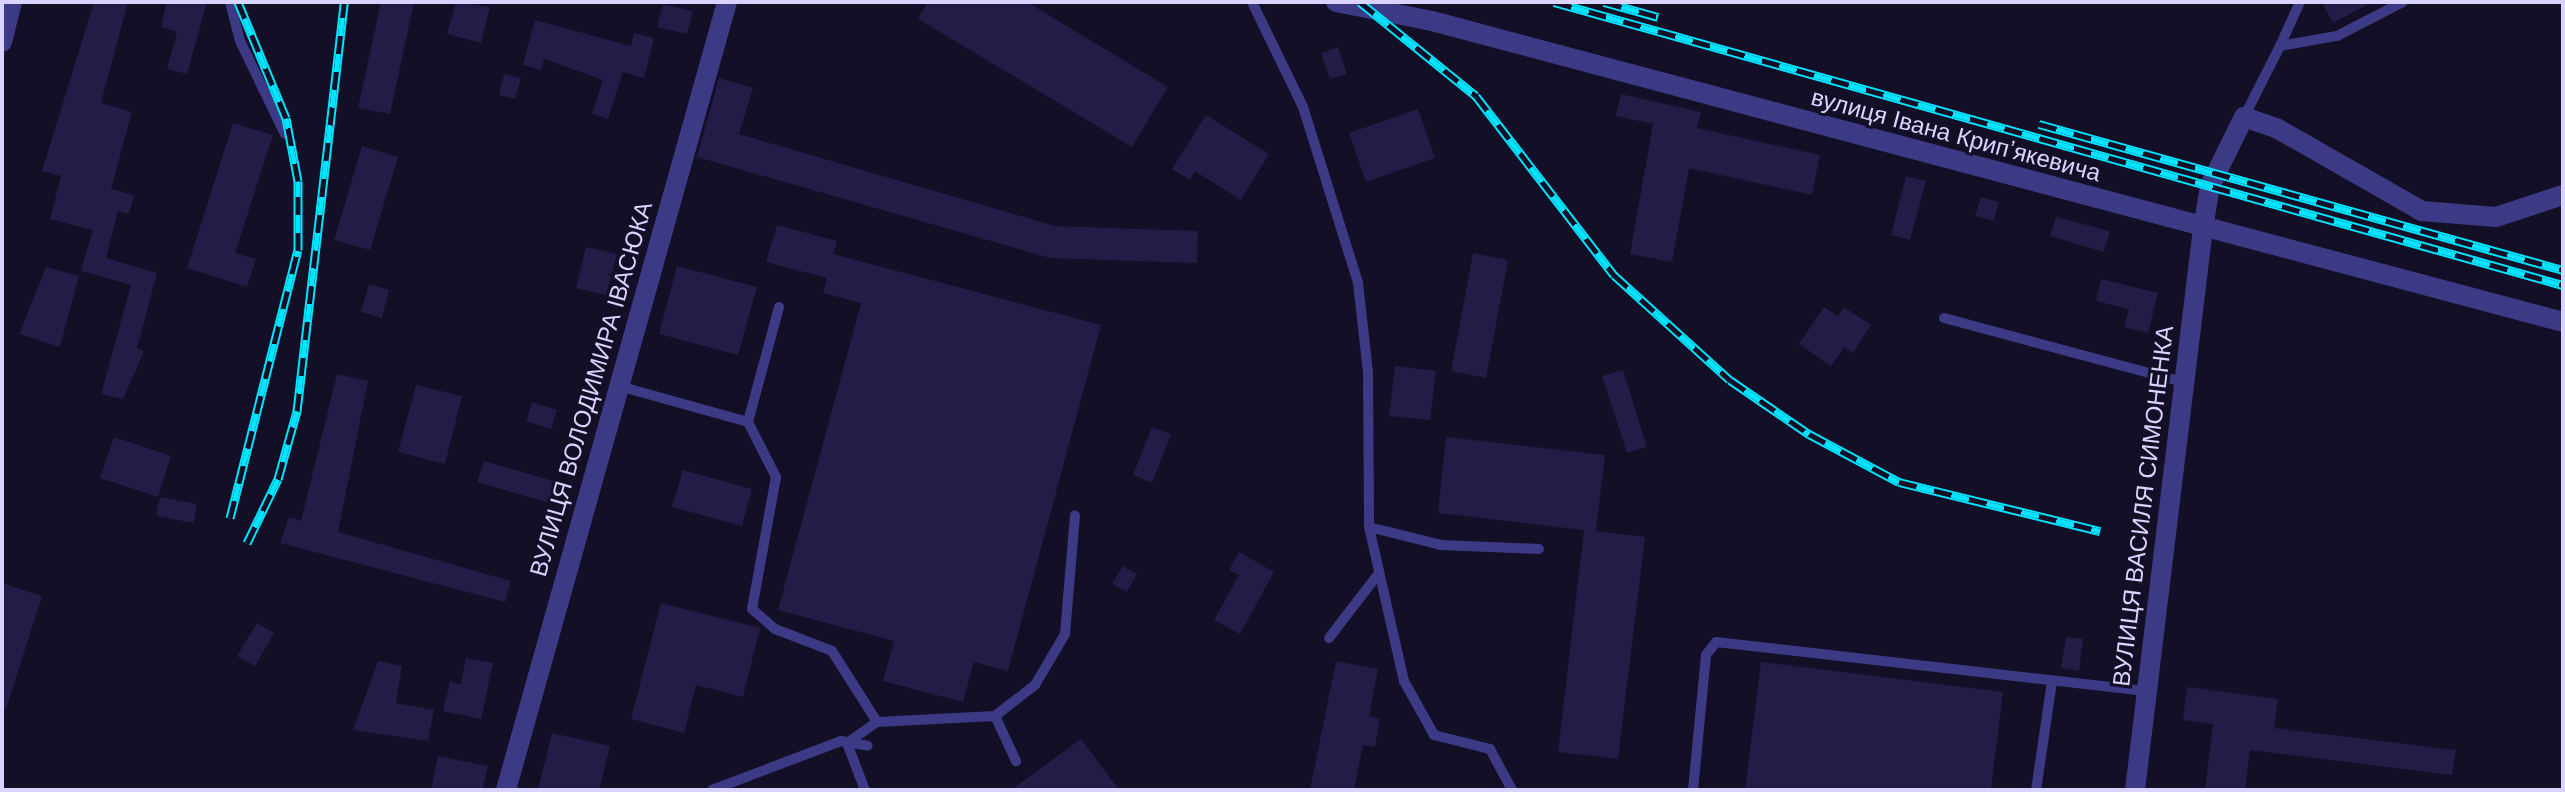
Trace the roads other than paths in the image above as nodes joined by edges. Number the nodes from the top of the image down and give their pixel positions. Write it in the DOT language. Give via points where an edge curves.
graph roads {
  1 [pos="12,2"];
  2 [pos="230,2"];
  3 [pos="727,2"];
  4 [pos="1252,2"];
  5 [pos="1336,2"];
  6 [pos="2300,2"];
  7 [pos="2403,2"];
  8 [pos="2,42"];
  9 [pos="2280,46"];
  10 [pos="2244,117"];
  11 [pos="285,134"];
  12 [pos="2563,195"];
  13 [pos="2203,228"];
  14 [pos="779,307"];
  15 [pos="1944,318"];
  16 [pos="2563,322"];
  17 [pos="2186,383"];
  18 [pos="619,386"];
  19 [pos="748,422"];
  20 [pos="1075,515"];
  21 [pos="1369,527"];
  22 [pos="1539,549"];
  23 [pos="1379,572"];
  24 [pos="1329,638"];
  25 [pos="2052,681"];
  26 [pos="2146,691"];
  27 [pos="995,716"];
  28 [pos="877,722"];
  29 [pos="848,742"];
  30 [pos="868,746"];
  31 [pos="1016,761"];
  32 [pos="506,790"];
  33 [pos="712,790"];
  34 [pos="865,790"];
  35 [pos="1512,790"];
  36 [pos="1693,790"];
  37 [pos="2036,790"];
  38 [pos="2135,790"];
  1 -- 8 [label="street"];
  2 -- 11 [label="lane" via="240,41"];
  3 -- 18 [label="street, ВУЛИЦЯ ВОЛОДИМИРА ІВАСЮКА"];
  4 -- 21 [label="lane" via="1303,107 1355,270 1368,372"];
  5 -- 13 [label="street, вулиця Івана Крипʼякевича" via="1432,21"];
  6 -- 9 [label="lane"];
  7 -- 9 [label="lane" via="2337,36"];
  9 -- 10 [label="lane"];
  10 -- 12 [label="street" via="2278,129 2422,211 2496,217"];
  10 -- 13 [label="street, ВУЛИЦЯ ВАСИЛЯ СИМОНЕНКА" via="2210,186"];
  13 -- 16 [label="street, вулиця Івана Крипʼякевича"];
  13 -- 17 [label="street, ВУЛИЦЯ ВАСИЛЯ СИМОНЕНКА"];
  14 -- 19 [label="lane"];
  15 -- 17 [label="lane"];
  17 -- 26 [label="street, ВУЛИЦЯ ВАСИЛЯ СИМОНЕНКА"];
  18 -- 19 [label="lane"];
  18 -- 32 [label="street, ВУЛИЦЯ ВОЛОДИМИРА ІВАСЮКА"];
  19 -- 28 [label="lane" via="776,477 752,609 775,629 832,651"];
  20 -- 27 [label="lane" via="1065,634 1035,685"];
  21 -- 22 [label="lane" via="1441,545"];
  21 -- 23 [label="lane"];
  23 -- 24 [label="lane"];
  23 -- 35 [label="lane" via="1404,681 1434,735 1490,749"];
  25 -- 26 [label="lane"];
  25 -- 36 [label="lane" via="1716,642 1706,655"];
  25 -- 37 [label="lane"];
  26 -- 38 [label="street, ВУЛИЦЯ ВАСИЛЯ СИМОНЕНКА"];
  27 -- 28 [label="lane"];
  27 -- 31 [label="lane"];
  28 -- 29 [label="lane"];
  29 -- 30 [label="lane"];
  29 -- 33 [label="lane" via="787,756"];
  29 -- 34 [label="lane"];
}
